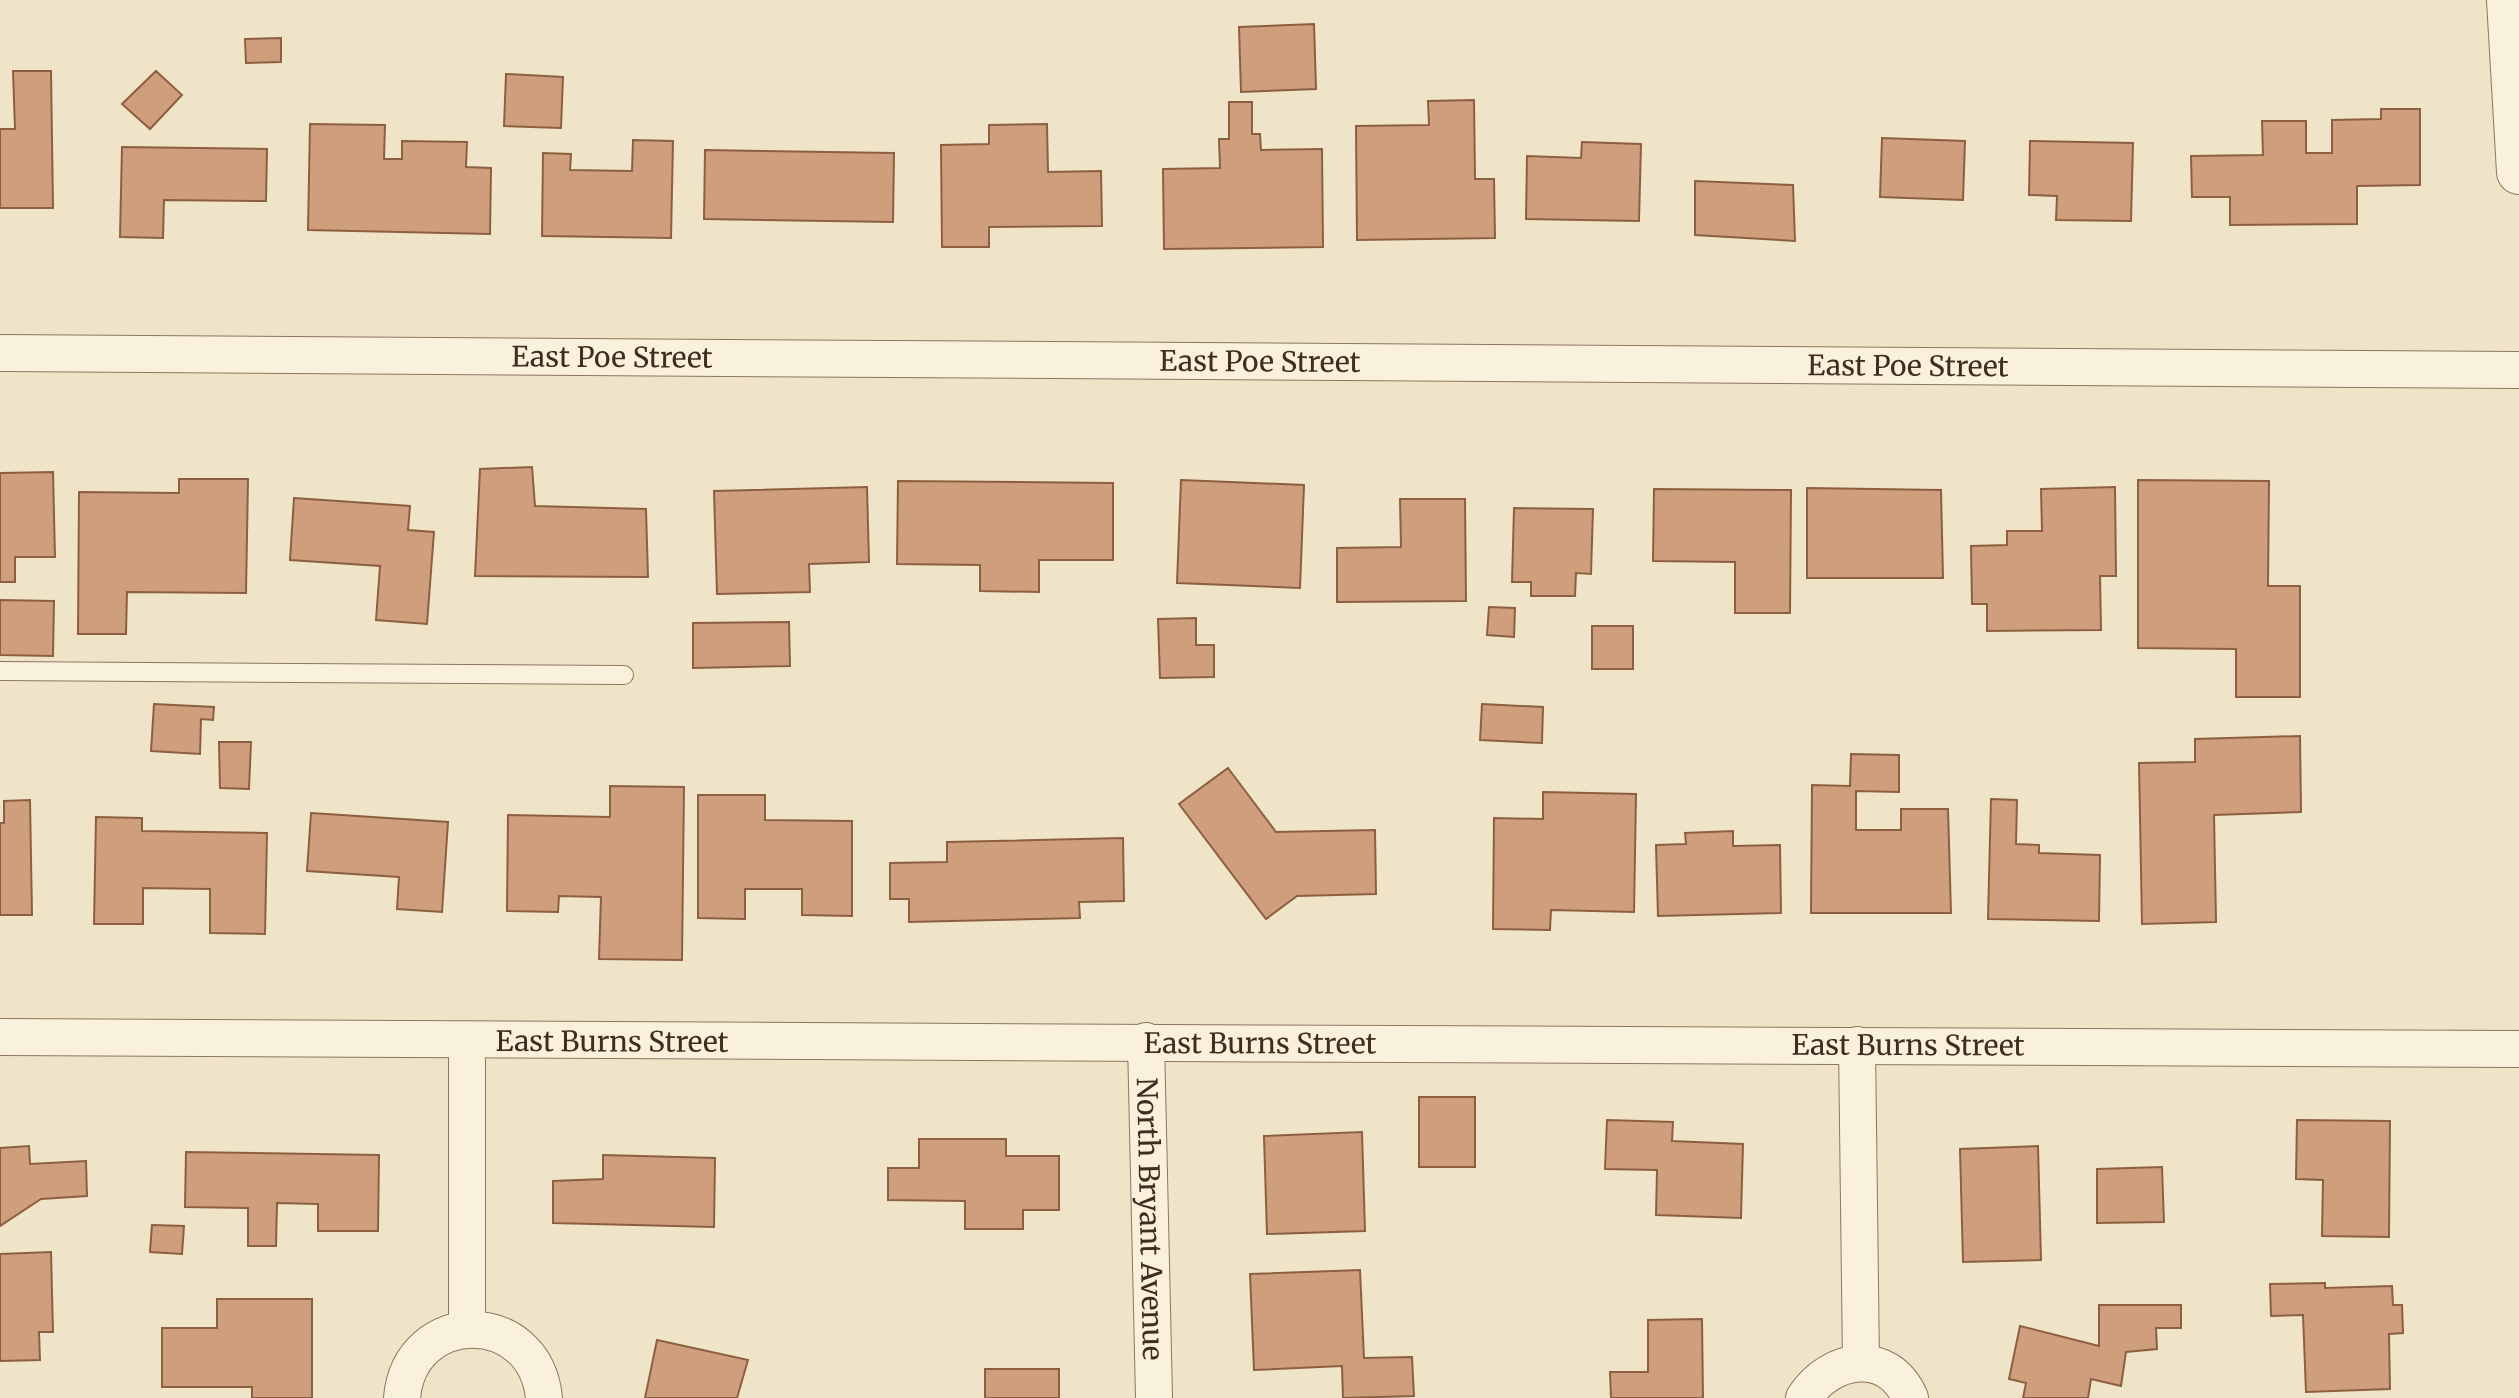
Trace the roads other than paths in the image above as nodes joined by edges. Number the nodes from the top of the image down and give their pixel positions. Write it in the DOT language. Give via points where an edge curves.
graph roads {
  1 [pos="2509,0"];
  2 [pos="2516,66"];
  3 [pos="2519,172"];
  4 [pos="0,353"];
  5 [pos="2519,370"];
  6 [pos="0,671"];
  7 [pos="624,675"];
  8 [pos="0,1037"];
  9 [pos="1146,1041"];
  10 [pos="467,1042"];
  11 [pos="1857,1045"];
  12 [pos="2519,1049"];
  13 [pos="467,1328"];
  14 [pos="1861,1363"];
  15 [pos="402,1398"];
  16 [pos="544,1398"];
  17 [pos="1154,1398"];
  18 [pos="1804,1398"];
  19 [pos="1910,1398"];
  1 -- 2 [label="street"];
  2 -- 3 [label="street"];
  4 -- 5 [label="street, East Poe Street"];
  6 -- 7 [label="lane"];
  8 -- 10 [label="street, East Burns Street"];
  9 -- 10 [label="street, East Burns Street"];
  9 -- 11 [label="street, East Burns Street"];
  9 -- 17 [label="street, North Bryant Avenue"];
  10 -- 13 [label="street"];
  11 -- 12 [label="street, East Burns Street"];
  11 -- 14 [label="street"];
  13 -- 15 [label="street" via="426,1346 412,1363"];
  13 -- 16 [label="street" via="514,1341 532,1358"];
  14 -- 18 [label="street" via="1828,1371"];
  14 -- 19 [label="street" via="1890,1374"];
}
